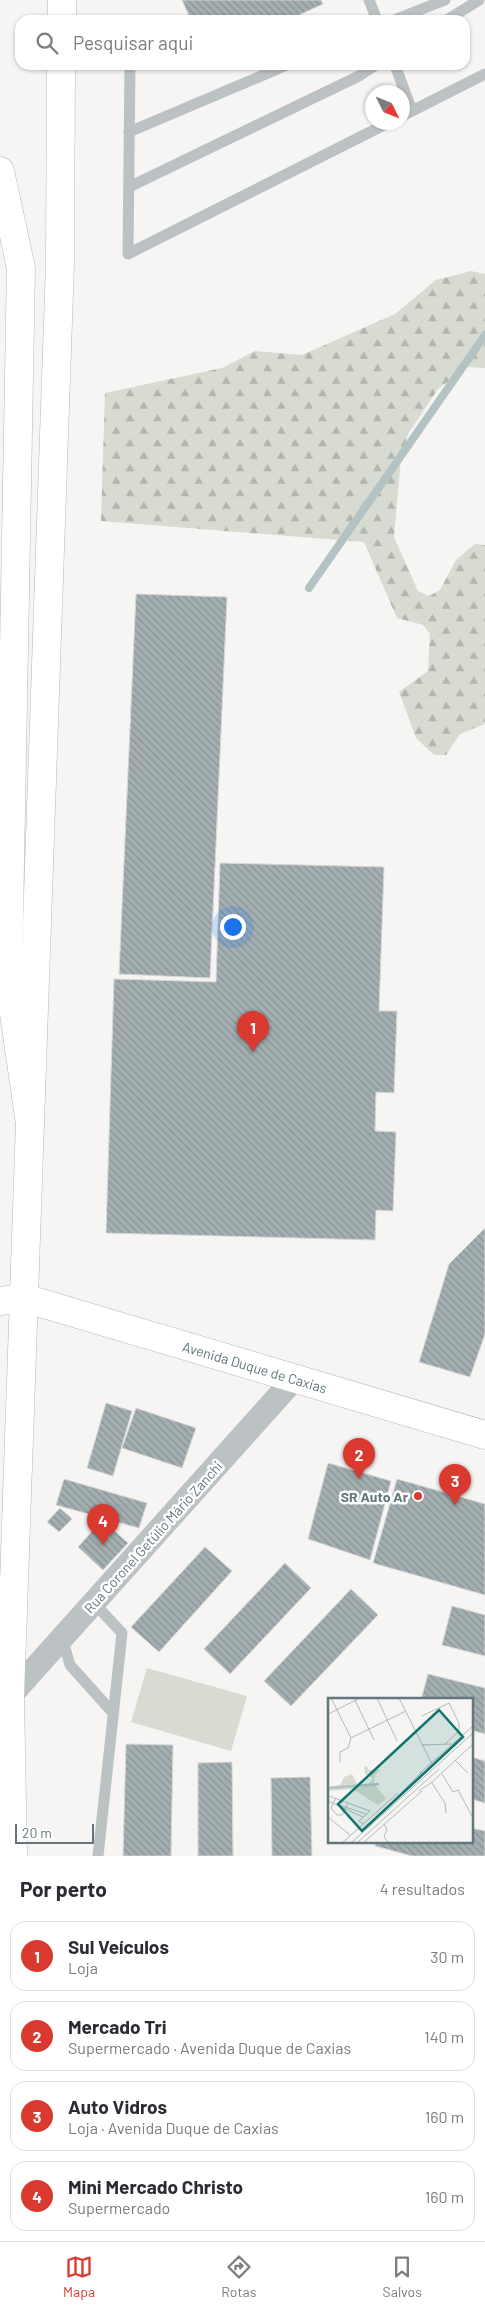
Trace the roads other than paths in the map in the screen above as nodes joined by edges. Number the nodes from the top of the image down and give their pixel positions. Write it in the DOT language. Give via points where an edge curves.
graph roads {
  1 [pos="62,0"];
  2 [pos="369,0"];
  3 [pos="445,0"];
  4 [pos="479,0"];
  5 [pos="62,15"];
  6 [pos="374,15"];
  7 [pos="407,15"];
  8 [pos="455,15"];
  9 [pos="61,70"];
  10 [pos="130,70"];
  11 [pos="275,70"];
  12 [pos="368,70"];
  13 [pos="396,70"];
  14 [pos="485,74"];
  15 [pos="400,85"];
  16 [pos="410,112"];
  17 [pos="374,130"];
  18 [pos="129,132"];
  19 [pos="0,171"];
  20 [pos="129,187"];
  21 [pos="30,1124"];
  22 [pos="12,1299"];
  23 [pos="295,1378"];
  24 [pos="485,1435"];
  25 [pos="94,1602"];
  26 [pos="62,1638"];
  27 [pos="10,1696"];
  28 [pos="113,1713"];
  29 [pos="13,1856"];
  30 [pos="98,1856"];
  1 -- 5 [label="main road"];
  2 -- 6 [label="lane"];
  3 -- 7 [label="lane"];
  4 -- 8 [label="lane"];
  9 -- 21 [label="main road" via="60,264"];
  10 -- 18 [label="lane"];
  11 -- 18 [label="lane"];
  12 -- 20 [label="lane"];
  13 -- 15 [label="lane"];
  14 -- 16 [label="lane"];
  17 -- 20 [label="lane" via="128,254"];
  18 -- 20 [label="lane"];
  19 -- 21 [label="main road" via="21,268 8,972"];
  21 -- 22 [label="main road"];
  22 -- 23 [label="main road, Avenida Duque de Caxias"];
  22 -- 27 [label="main road"];
  23 -- 24 [label="main road, Avenida Duque de Caxias"];
  23 -- 25 [label="street, Rua Coronel Getúlio Mário Zanchi"];
  25 -- 26 [label="street, Rua Coronel Getúlio Mário Zanchi"];
  25 -- 28 [label="lane" via="122,1633"];
  26 -- 27 [label="street, Rua Coronel Getúlio Mário Zanchi"];
  26 -- 28 [label="lane" via="70,1665"];
  27 -- 29 [label="main road"];
  28 -- 30 [label="lane"];
}
